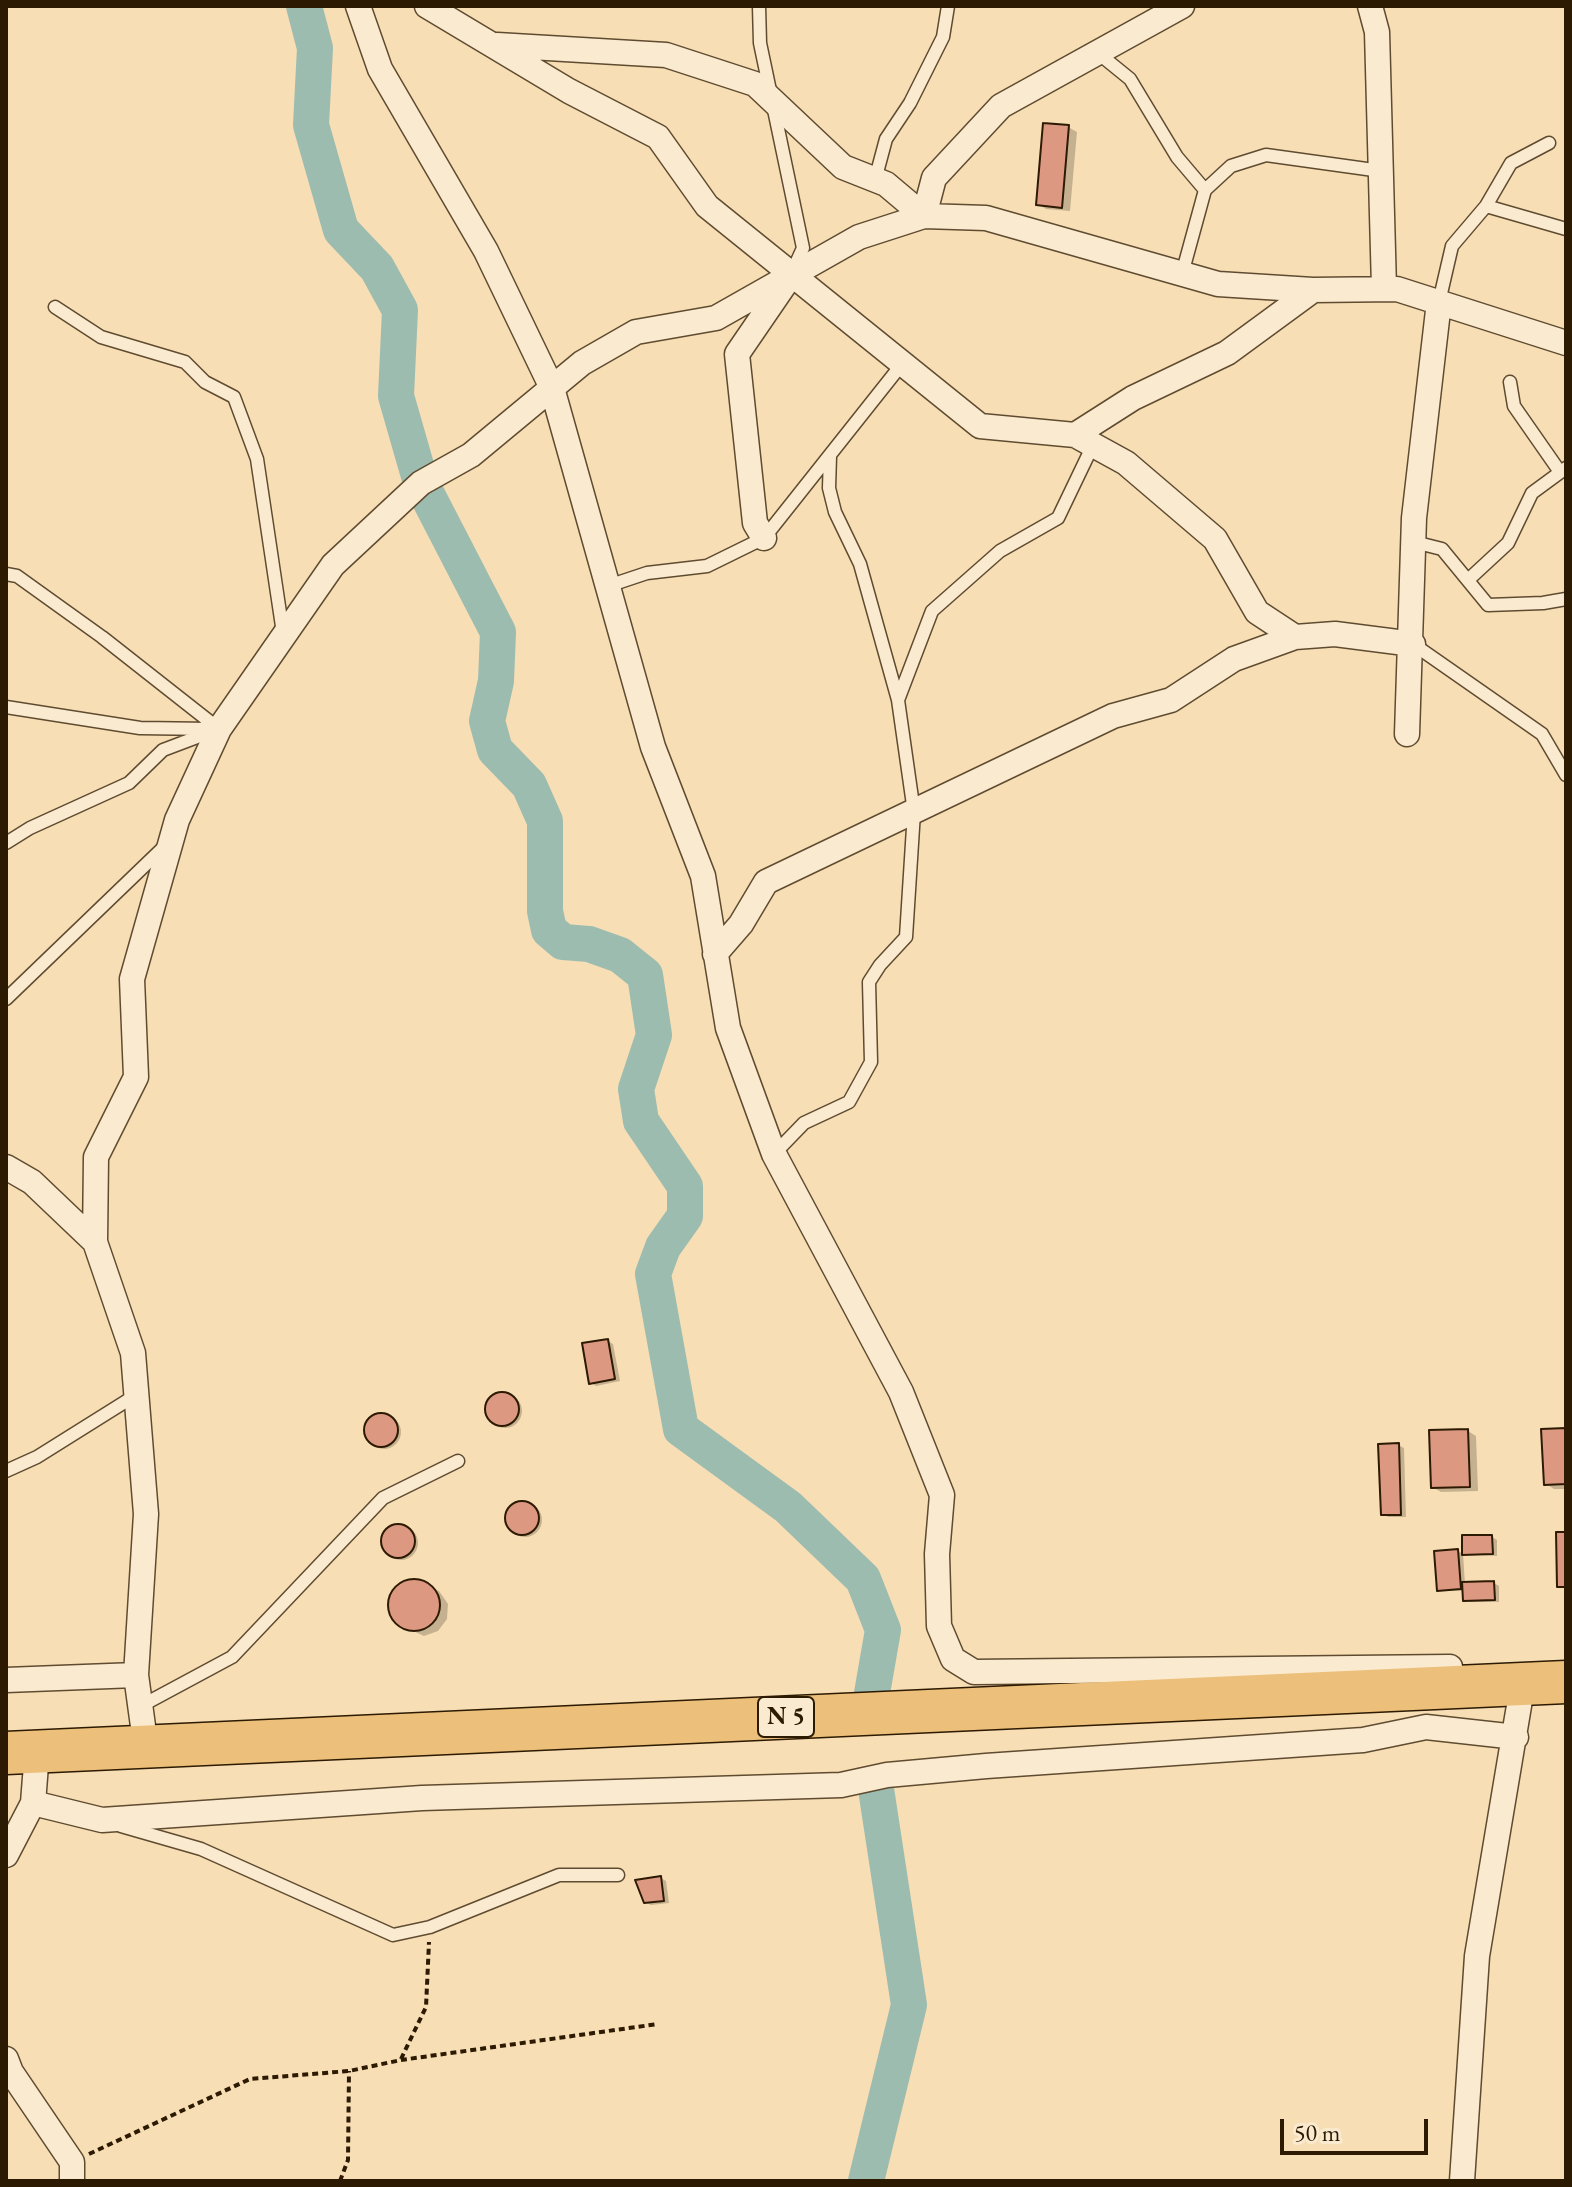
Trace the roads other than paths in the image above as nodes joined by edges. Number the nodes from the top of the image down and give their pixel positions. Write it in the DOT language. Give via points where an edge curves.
graph roads {
  1 [pos="358,6"];
  2 [pos="427,6"];
  3 [pos="759,6"];
  4 [pos="948,6"];
  5 [pos="1182,6"];
  6 [pos="1370,6"];
  7 [pos="491,44"];
  8 [pos="1098,53"];
  9 [pos="773,102"];
  10 [pos="1549,143"];
  11 [pos="1381,171"];
  12 [pos="875,180"];
  13 [pos="1205,190"];
  14 [pos="1486,206"];
  15 [pos="924,216"];
  16 [pos="1566,229"];
  17 [pos="1182,274"];
  18 [pos="790,276"];
  19 [pos="1384,288"];
  20 [pos="1313,290"];
  21 [pos="1439,302"];
  22 [pos="55,307"];
  23 [pos="1566,343"];
  24 [pos="902,364"];
  25 [pos="1510,382"];
  26 [pos="552,388"];
  27 [pos="1084,440"];
  28 [pos="830,456"];
  29 [pos="1563,470"];
  30 [pos="764,538"];
  31 [pos="1414,542"];
  32 [pos="6,574"];
  33 [pos="1468,580"];
  34 [pos="608,586"];
  35 [pos="1566,599"];
  36 [pos="283,637"];
  37 [pos="1295,637"];
  38 [pos="1413,644"];
  39 [pos="898,700"];
  40 [pos="6,707"];
  41 [pos="219,729"];
  42 [pos="1407,734"];
  43 [pos="1566,775"];
  44 [pos="914,812"];
  45 [pos="171,840"];
  46 [pos="6,843"];
  47 [pos="715,954"];
  48 [pos="6,999"];
  49 [pos="774,1154"];
  50 [pos="6,1167"];
  51 [pos="95,1242"];
  52 [pos="136,1395"];
  53 [pos="458,1461"];
  54 [pos="6,1471"];
  55 [pos="136,1675"];
  56 [pos="6,1680"];
  57 [pos="1566,1682"];
  58 [pos="1523,1684"];
  59 [pos="139,1707"];
  60 [pos="1516,1737"];
  61 [pos="146,1748"];
  62 [pos="21,1752"];
  63 [pos="33,1803"];
  64 [pos="102,1820"];
  65 [pos="6,1855"];
  66 [pos="618,1875"];
  67 [pos="8,2068"];
  68 [pos="72,2172"];
  69 [pos="1462,2181"];
  1 -- 26 [label="street" via="380,69 486,251"];
  2 -- 7 [label="street"];
  3 -- 9 [label="lane" via="760,43"];
  4 -- 12 [label="lane" via="943,37 886,139"];
  5 -- 8 [label="street"];
  6 -- 11 [label="street" via="1377,32"];
  7 -- 9 [label="street" via="666,55 755,84"];
  7 -- 18 [label="street" via="658,137 707,206"];
  8 -- 13 [label="lane" via="1130,79 1177,157"];
  8 -- 15 [label="street" via="1001,106 934,178"];
  9 -- 12 [label="street" via="843,167"];
  9 -- 18 [label="lane" via="803,248"];
  10 -- 14 [label="lane" via="1511,163"];
  11 -- 13 [label="lane" via="1266,155 1231,166"];
  11 -- 19 [label="street"];
  12 -- 15 [label="street"];
  13 -- 17 [label="lane"];
  14 -- 16 [label="lane"];
  14 -- 21 [label="lane" via="1452,246"];
  15 -- 17 [label="street" via="986,218"];
  15 -- 18 [label="street" via="859,237"];
  17 -- 20 [label="street" via="1218,284"];
  18 -- 24 [label="street"];
  18 -- 26 [label="street" via="716,318 636,332 582,363"];
  18 -- 30 [label="street" via="737,354 755,523"];
  19 -- 20 [label="street"];
  19 -- 21 [label="street"];
  20 -- 27 [label="street" via="1227,353 1133,398"];
  21 -- 23 [label="street"];
  21 -- 31 [label="street"];
  22 -- 36 [label="lane" via="101,337 185,362 205,382 234,397 257,459"];
  24 -- 27 [label="street" via="980,426"];
  24 -- 28 [label="lane"];
  25 -- 29 [label="lane" via="1514,406"];
  26 -- 34 [label="street"];
  26 -- 36 [label="street" via="471,455 421,483 333,565"];
  27 -- 37 [label="street" via="1126,463 1215,539 1257,612"];
  27 -- 39 [label="lane" via="1058,518 1000,551 932,611"];
  28 -- 30 [label="lane"];
  28 -- 39 [label="lane" via="835,512 860,564"];
  29 -- 33 [label="lane" via="1532,493 1508,543"];
  30 -- 34 [label="lane" via="707,566 647,573"];
  31 -- 33 [label="lane" via="1442,549"];
  31 -- 38 [label="street"];
  32 -- 41 [label="lane" via="17,576 102,637"];
  33 -- 35 [label="lane" via="1488,605"];
  34 -- 47 [label="street" via="653,747 703,876"];
  36 -- 41 [label="street"];
  37 -- 38 [label="street" via="1335,634"];
  37 -- 44 [label="street" via="1234,659 1171,700 1113,716"];
  38 -- 42 [label="street"];
  38 -- 43 [label="lane" via="1542,734"];
  39 -- 44 [label="lane"];
  40 -- 41 [label="lane" via="140,728"];
  41 -- 45 [label="street"];
  41 -- 46 [label="lane" via="163,750 129,783"];
  44 -- 47 [label="street" via="766,882"];
  44 -- 49 [label="lane" via="906,937 869,982 871,1062 849,1102 804,1123"];
  45 -- 48 [label="lane"];
  45 -- 51 [label="street" via="132,979 136,1077 96,1157"];
  47 -- 49 [label="street" via="728,1028"];
  49 -- 58 [label="street" via="901,1392 942,1495 939,1626 953,1659 974,1672 1526,1667"];
  50 -- 51 [label="street" via="32,1182"];
  51 -- 52 [label="street" via="133,1353"];
  52 -- 54 [label="lane"];
  52 -- 55 [label="street" via="146,1514"];
  53 -- 59 [label="lane" via="383,1498 232,1657"];
  55 -- 56 [label="street"];
  55 -- 59 [label="street"];
  57 -- 58 [label="highway, N 5"];
  58 -- 60 [label="street"];
  58 -- 61 [label="highway, N 5"];
  59 -- 61 [label="street"];
  60 -- 64 [label="street" via="1426,1727 1363,1740 972,1767 841,1785 422,1798"];
  60 -- 69 [label="street" via="1477,1956"];
  61 -- 62 [label="highway, N 5"];
  62 -- 63 [label="street"];
  63 -- 64 [label="street"];
  63 -- 65 [label="street"];
  64 -- 66 [label="lane" via="201,1849 393,1935 430,1927 559,1875"];
  67 -- 68 [label="street"];
}
